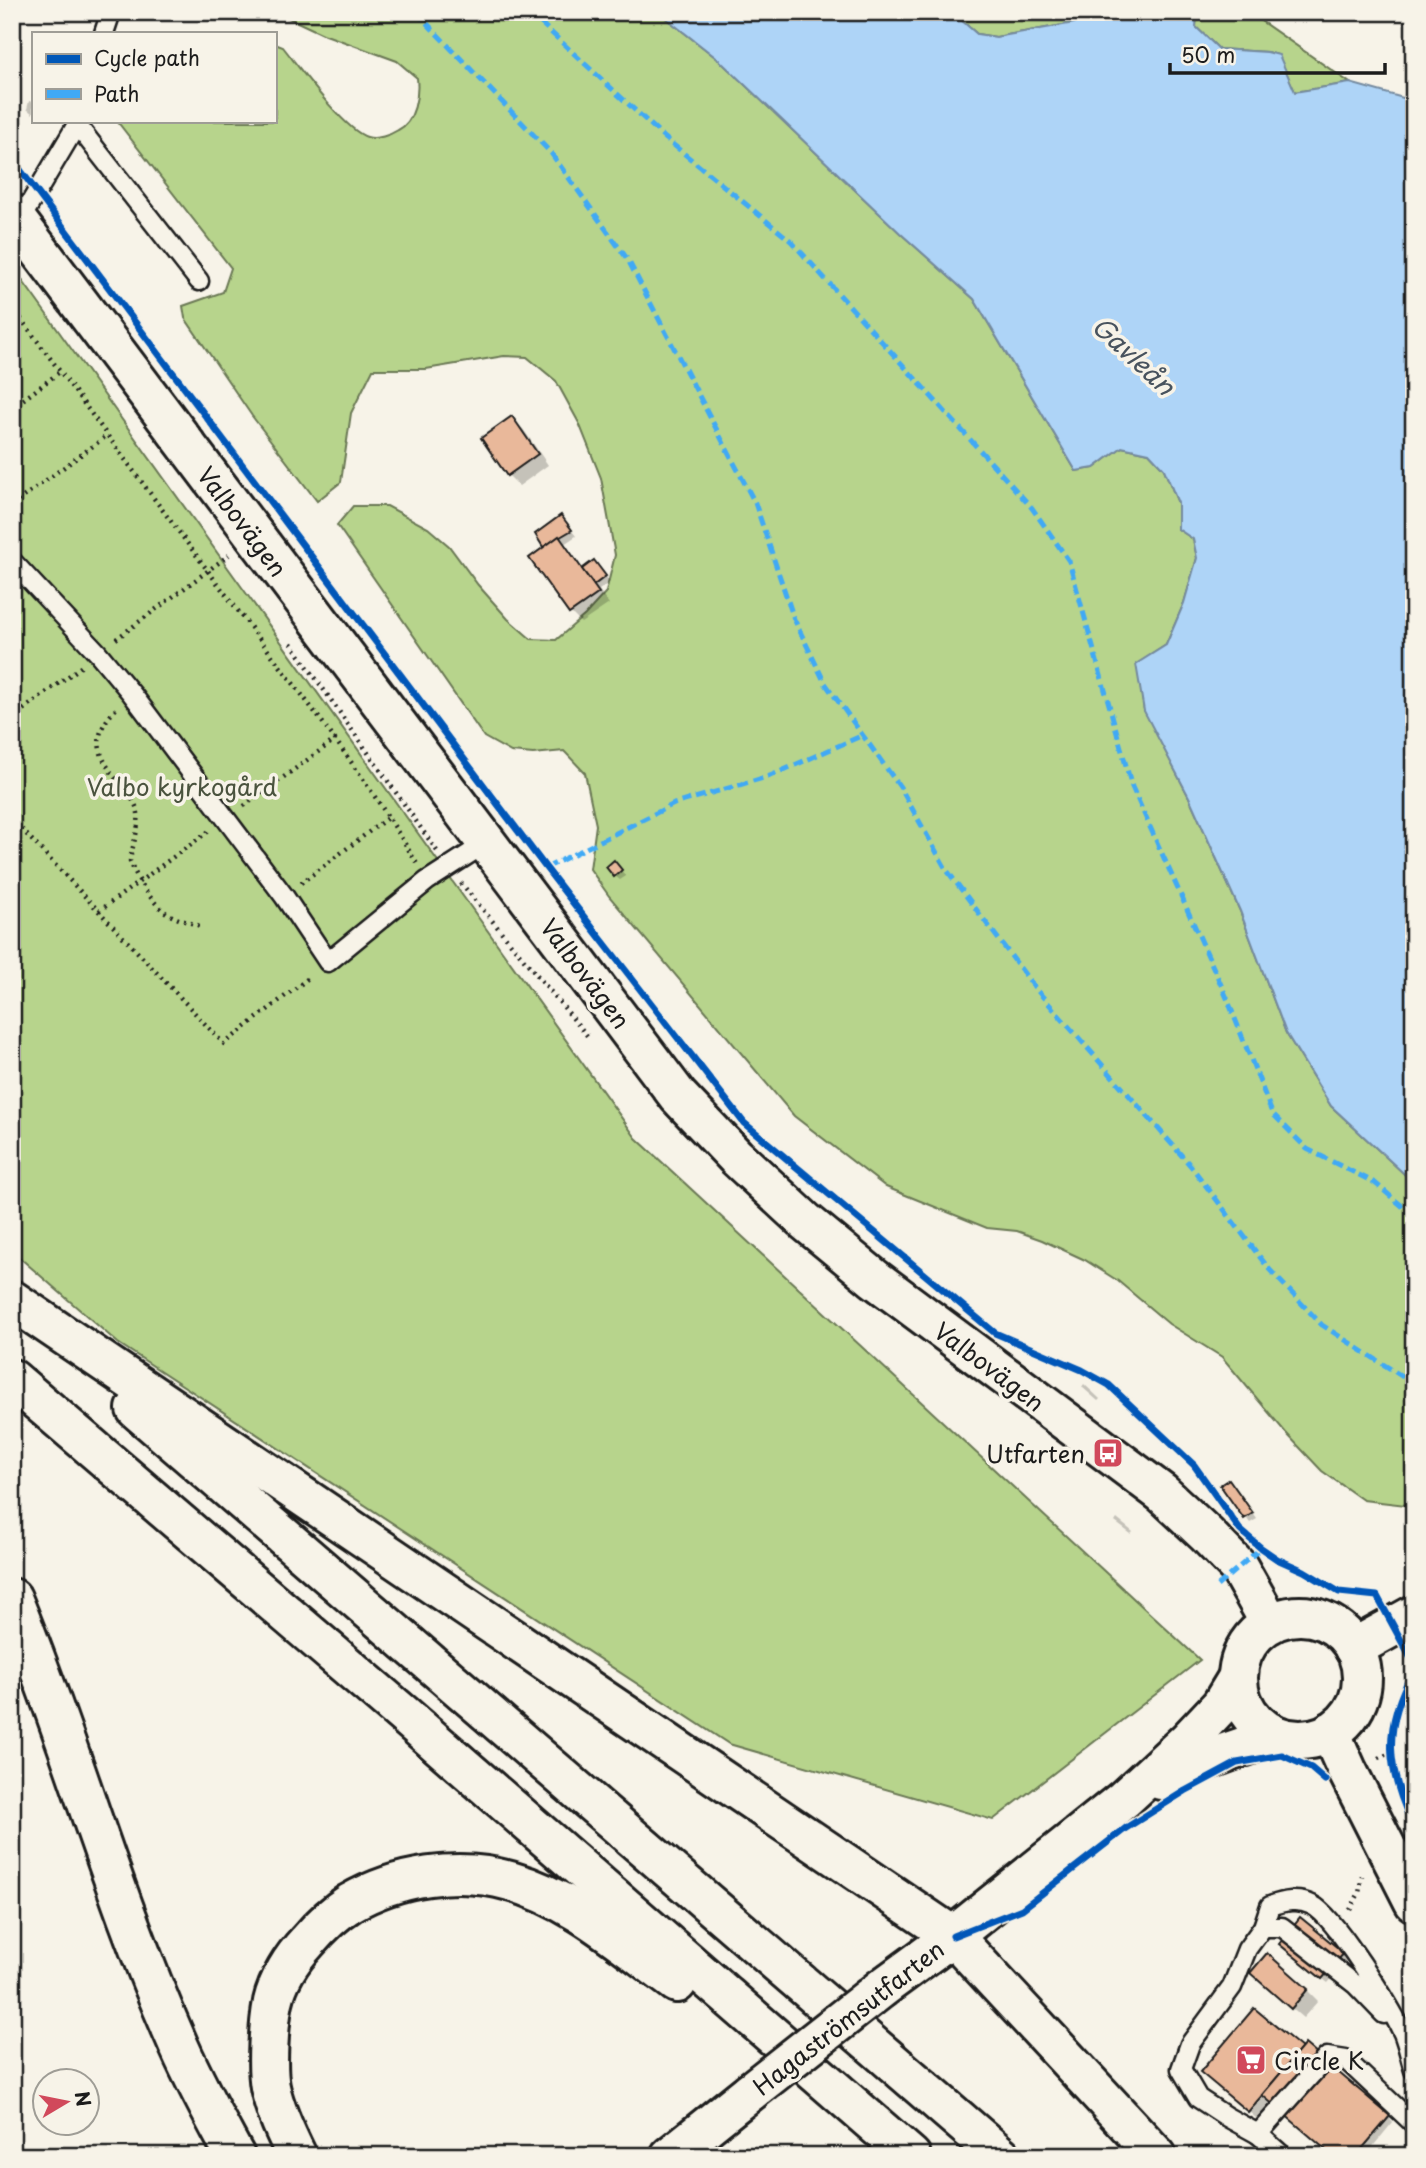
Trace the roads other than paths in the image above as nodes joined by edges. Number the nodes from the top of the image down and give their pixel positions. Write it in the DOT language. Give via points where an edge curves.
graph roads {
  1 [pos="111,12"];
  2 [pos="104,32"];
  3 [pos="78,123"];
  4 [pos="16,218"];
  5 [pos="199,281"];
  6 [pos="12,561"];
  7 [pos="486,843"];
  8 [pos="12,1301"];
  9 [pos="12,1379"];
  10 [pos="12,1598"];
  11 [pos="1414,1615"];
  12 [pos="1270,1623"];
  13 [pos="1354,1648"];
  14 [pos="1238,1677"];
  15 [pos="1330,1732"];
  16 [pos="1277,1736"];
  17 [pos="1124,1799"];
  18 [pos="1414,1902"];
  19 [pos="1263,1927"];
  20 [pos="953,1936"];
  21 [pos="1403,2034"];
  22 [pos="1414,2070"];
  23 [pos="867,2118"];
  24 [pos="1414,2124"];
  25 [pos="1258,2134"];
  26 [pos="236,2156"];
  27 [pos="297,2156"];
  28 [pos="670,2156"];
  29 [pos="911,2156"];
  30 [pos="1001,2156"];
  31 [pos="1157,2156"];
  32 [pos="1283,2156"];
  1 -- 2 [label="lane"];
  3 -- 4 [label="lane"];
  3 -- 5 [label="lane"];
  4 -- 7 [label="main road, Valbovägen"];
  6 -- 7 [label="lane" via="131,694 284,896 328,962 427,881"];
  7 -- 12 [label="main road, Valbovägen" via="678,1096 736,1157 875,1279 1162,1493 1239,1568"];
  8 -- 20 [label="main road"];
  8 -- 30 [label="main road"];
  9 -- 23 [label="main road"];
  10 -- 26 [label="main road" via="144,1961 176,2039"];
  11 -- 13 [label="main road"];
  12 -- 13 [label="main road" via="1307,1616 1326,1621"];
  12 -- 14 [label="main road, Hagaströmsutfarten" via="1253,1636 1242,1654"];
  13 -- 15 [label="main road" via="1361,1666 1357,1704"];
  14 -- 16 [label="main road" via="1248,1713"];
  14 -- 17 [label="main road, Hagaströmsutfarten" via="1221,1705 1188,1741"];
  15 -- 16 [label="main road, Hagaströmsutfarten" via="1313,1739"];
  15 -- 18 [label="main road"];
  16 -- 17 [label="main road, Hagaströmsutfarten" via="1189,1766"];
  17 -- 20 [label="main road, Hagaströmsutfarten"];
  19 -- 21 [label="lane" via="1282,1927 1356,1985"];
  19 -- 21 [label="lane" via="1270,1906 1289,1900 1312,1905 1331,1920"];
  19 -- 25 [label="lane" via="1247,1949 1232,1987 1190,2044 1181,2069 1198,2098"];
  20 -- 28 [label="main road, Hagaströmsutfarten, bridge"];
  20 -- 31 [label="main road"];
  21 -- 22 [label="lane"];
  23 -- 27 [label="main road" via="597,1923 548,1894 509,1880 467,1874 426,1876 387,1886 349,1904 319,1928 292,1959 274,2000 270,2085 282,2128"];
  23 -- 29 [label="main road"];
  24 -- 25 [label="lane" via="1346,2060 1327,2057"];
  25 -- 32 [label="lane"];
}
